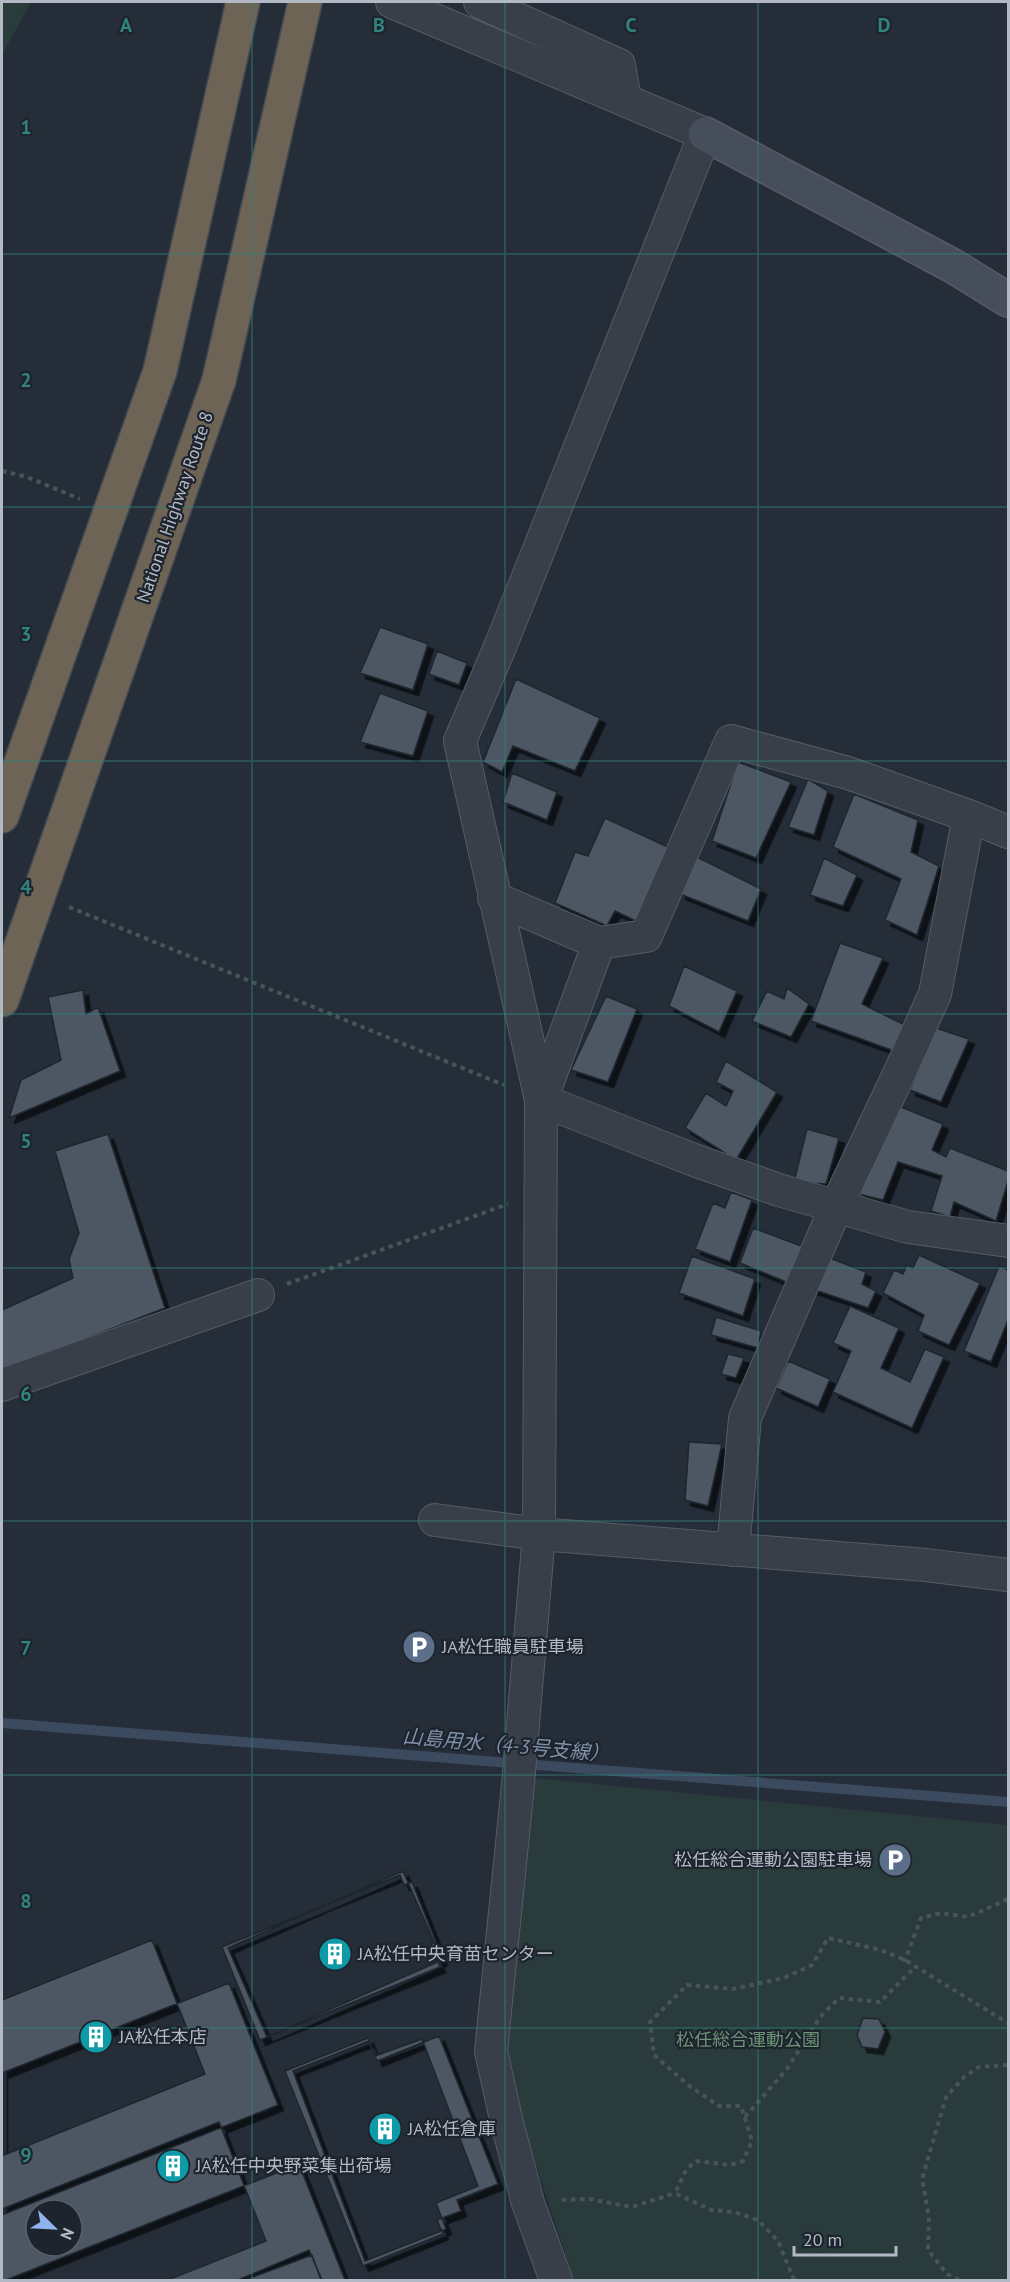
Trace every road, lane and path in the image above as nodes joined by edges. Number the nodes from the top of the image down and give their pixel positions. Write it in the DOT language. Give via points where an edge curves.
graph roads {
  1 [pos="243,2"];
  2 [pos="305,2"];
  3 [pos="392,2"];
  4 [pos="480,2"];
  5 [pos="625,100"];
  6 [pos="705,134"];
  7 [pos="1008,300"];
  8 [pos="2,471"];
  9 [pos="110,509"];
  10 [pos="2,816"];
  11 [pos="969,816"];
  12 [pos="1008,832"];
  13 [pos="38,895"];
  14 [pos="494,898"];
  15 [pos="599,943"];
  16 [pos="2,1000"];
  17 [pos="541,1100"];
  18 [pos="542,1193"];
  19 [pos="836,1207"];
  20 [pos="1008,1241"];
  21 [pos="258,1295"];
  22 [pos="2,1385"];
  23 [pos="435,1521"];
  24 [pos="539,1534"];
  25 [pos="733,1550"];
  26 [pos="1008,1575"];
  27 [pos="1008,1899"];
  28 [pos="904,1960"];
  29 [pos="915,1967"];
  30 [pos="1008,2023"];
  31 [pos="1008,2065"];
  32 [pos="745,2117"];
  33 [pos="675,2193"];
  34 [pos="528,2203"];
  35 [pos="556,2280"];
  36 [pos="794,2280"];
  37 [pos="959,2280"];
  1 -- 9 [label="highway" via="160,371"];
  2 -- 13 [label="highway, National Highway Route 8" via="219,380"];
  3 -- 5 [label="street"];
  4 -- 5 [label="street" via="619,65"];
  5 -- 6 [label="street"];
  6 -- 7 [label="street"];
  6 -- 14 [label="street" via="460,741"];
  8 -- 9 [label="path"];
  9 -- 10 [label="highway"];
  11 -- 12 [label="street"];
  11 -- 15 [label="street" via="848,773 731,741 646,936"];
  11 -- 19 [label="street" via="934,994"];
  13 -- 16 [label="highway, National Highway Route 8"];
  13 -- 17 [label="path"];
  14 -- 15 [label="street"];
  14 -- 17 [label="street"];
  15 -- 17 [label="street"];
  17 -- 18 [label="street"];
  17 -- 19 [label="street" via="694,1160"];
  18 -- 21 [label="path"];
  18 -- 24 [label="street"];
  19 -- 20 [label="street" via="908,1227"];
  19 -- 25 [label="street" via="744,1418"];
  21 -- 22 [label="street"];
  23 -- 24 [label="street"];
  24 -- 25 [label="street"];
  24 -- 34 [label="street" via="491,2051"];
  25 -- 26 [label="street"];
  27 -- 28 [label="path" via="968,1917 941,1913 921,1918"];
  28 -- 29 [label="path"];
  28 -- 32 [label="path" via="881,1950 828,1938 812,1965 784,1978 733,1989 687,1985 650,2022 654,2055 719,2106 741,2106"];
  29 -- 30 [label="path"];
  29 -- 32 [label="path" via="880,2002 839,1998 820,2017 787,2069"];
  31 -- 37 [label="path" via="979,2067 946,2097 922,2179 929,2217 928,2250 947,2274"];
  32 -- 33 [label="path" via="752,2141 743,2161 730,2165 696,2161 686,2170"];
  33 -- 34 [label="path" via="632,2207 589,2199"];
  33 -- 36 [label="path" via="711,2210 758,2220 778,2241"];
  34 -- 35 [label="street"];
}
